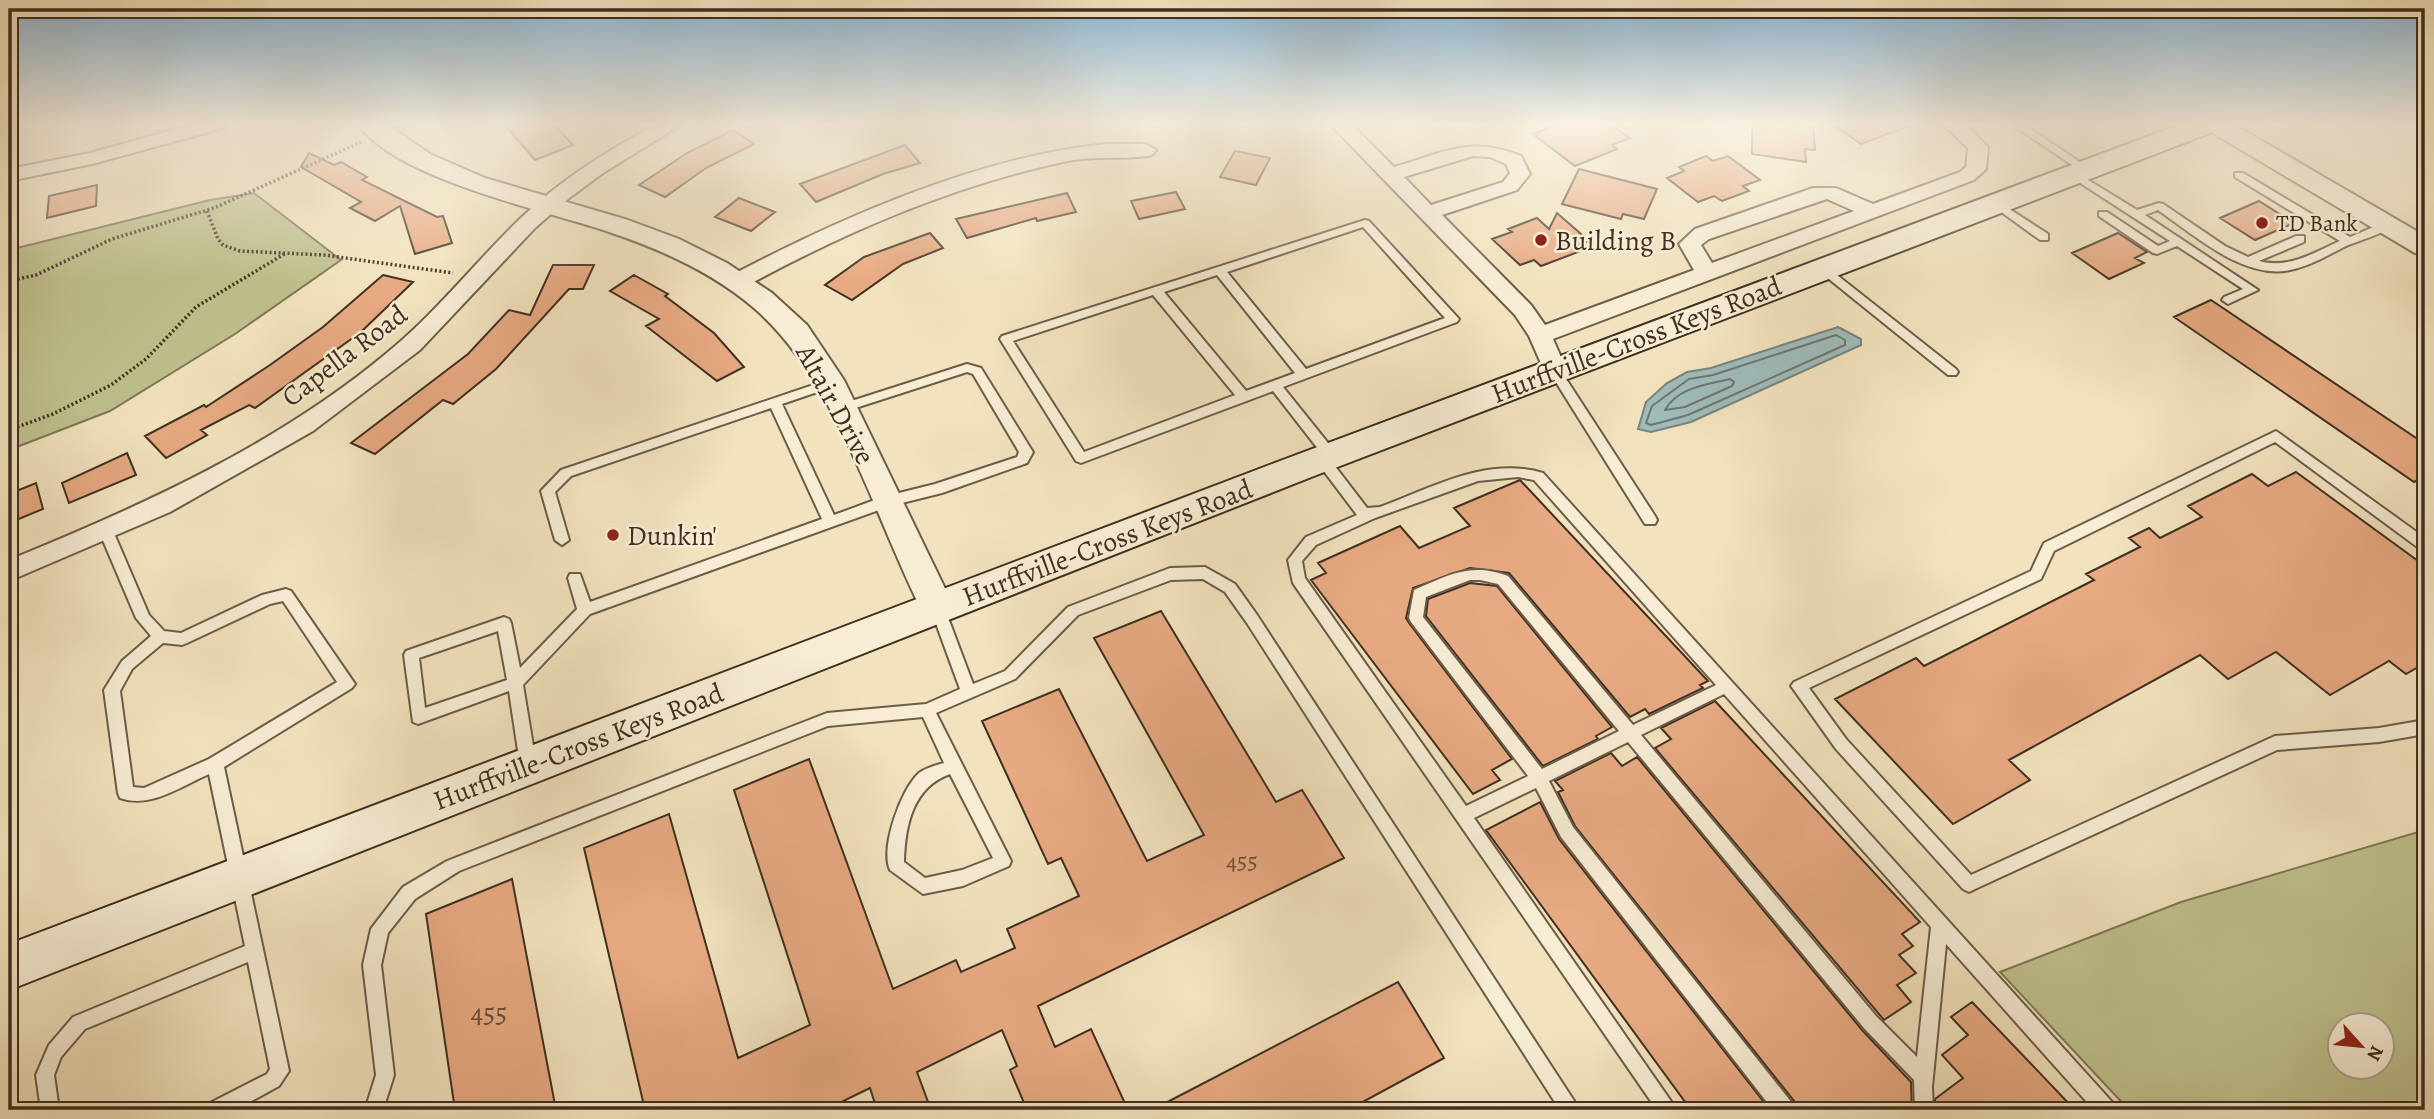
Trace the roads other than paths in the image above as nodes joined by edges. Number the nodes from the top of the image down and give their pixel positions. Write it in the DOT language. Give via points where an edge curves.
graph roads {
  1 [pos="456,176"];
  2 [pos="588,176"];
  3 [pos="986,176"];
  4 [pos="1391,176"];
  5 [pos="1518,176"];
  6 [pos="1966,176"];
  7 [pos="2072,176"];
  8 [pos="2085,176"];
  9 [pos="2241,176"];
  10 [pos="2304,176"];
  11 [pos="1997,204"];
  12 [pos="549,205"];
  13 [pos="1872,211"];
  14 [pos="1427,213"];
  15 [pos="2103,214"];
  16 [pos="2136,214"];
  17 [pos="2387,225"];
  18 [pos="2327,227"];
  19 [pos="2313,234"];
  20 [pos="1804,237"];
  21 [pos="2044,237"];
  22 [pos="2300,239"];
  23 [pos="2349,241"];
  24 [pos="2178,242"];
  25 [pos="1779,246"];
  26 [pos="2425,247"];
  27 [pos="2247,262"];
  28 [pos="1824,268"];
  29 [pos="1219,270"];
  30 [pos="1707,273"];
  31 [pos="738,281"];
  32 [pos="1157,292"];
  33 [pos="2228,300"];
  34 [pos="1541,335"];
  35 [pos="1555,371"];
  36 [pos="1952,372"];
  37 [pos="1303,374"];
  38 [pos="1275,384"];
  39 [pos="837,396"];
  40 [pos="1244,397"];
  41 [pos="774,402"];
  42 [pos="1326,457"];
  43 [pos="888,501"];
  44 [pos="1371,514"];
  45 [pos="1650,520"];
  46 [pos="831,523"];
  47 [pos="106,531"];
  48 [pos="562,540"];
  49 [pos="2425,545"];
  50 [pos="9,570"];
  51 [pos="575,578"];
  52 [pos="937,607"];
  53 [pos="585,610"];
  54 [pos="160,638"];
  55 [pos="515,683"];
  56 [pos="1727,686"];
  57 [pos="970,692"];
  58 [pos="928,710"];
  59 [pos="2425,727"];
  60 [pos="1628,734"];
  61 [pos="215,764"];
  62 [pos="528,766"];
  63 [pos="954,766"];
  64 [pos="1539,778"];
  65 [pos="1462,816"];
  66 [pos="239,877"];
  67 [pos="1940,924"];
  68 [pos="256,950"];
  69 [pos="9,967"];
  70 [pos="1924,1077"];
  71 [pos="50,1110"];
  72 [pos="217,1110"];
  73 [pos="374,1110"];
  74 [pos="1571,1110"];
  75 [pos="1668,1110"];
  76 [pos="1785,1110"];
  77 [pos="1924,1110"];
  78 [pos="2106,1110"];
  1 -- 12 [label="street, Altair Drive"];
  2 -- 12 [label="street, Capella Road"];
  3 -- 31 [label="street" via="849,224"];
  4 -- 14 [label="street"];
  5 -- 14 [label="street" via="1510,186"];
  6 -- 13 [label="street"];
  7 -- 11 [label="main road, Hurffville-Cross Keys Road"];
  8 -- 16 [label="lane"];
  9 -- 18 [label="lane"];
  10 -- 17 [label="street"];
  11 -- 21 [label="lane"];
  11 -- 28 [label="main road, Hurffville-Cross Keys Road"];
  12 -- 31 [label="street, Altair Drive" via="657,238"];
  12 -- 47 [label="street, Capella Road" via="423,335 313,419 227,471"];
  13 -- 20 [label="street"];
  13 -- 30 [label="street" via="1829,192 1814,194 1702,234 1690,244"];
  14 -- 34 [label="street" via="1523,310"];
  15 -- 24 [label="lane" via="2157,250"];
  16 -- 24 [label="lane"];
  16 -- 27 [label="lane" via="2159,206"];
  17 -- 23 [label="lane"];
  17 -- 26 [label="street"];
  18 -- 19 [label="lane"];
  18 -- 23 [label="lane"];
  20 -- 25 [label="street"];
  20 -- 28 [label="street"];
  22 -- 27 [label="lane"];
  23 -- 27 [label="lane" via="2288,268 2265,269"];
  24 -- 33 [label="lane" via="2252,290"];
  25 -- 28 [label="street"];
  25 -- 30 [label="street"];
  28 -- 35 [label="main road, Hurffville-Cross Keys Road"];
  28 -- 36 [label="lane"];
  29 -- 32 [label="lane"];
  29 -- 37 [label="lane"];
  29 -- 37 [label="lane" via="1365,223 1452,319"];
  30 -- 34 [label="street"];
  31 -- 39 [label="street, Altair Drive" via="795,331"];
  32 -- 40 [label="lane"];
  32 -- 40 [label="lane" via="1006,339 1082,458"];
  34 -- 35 [label="street"];
  35 -- 42 [label="main road, Hurffville-Cross Keys Road"];
  35 -- 45 [label="lane"];
  37 -- 38 [label="lane"];
  38 -- 40 [label="lane"];
  38 -- 42 [label="lane"];
  39 -- 41 [label="lane"];
  39 -- 43 [label="street, Altair Drive"];
  39 -- 43 [label="lane" via="967,368 977,371 1026,452 1022,460"];
  41 -- 46 [label="lane"];
  41 -- 48 [label="lane" via="566,472 548,491"];
  42 -- 44 [label="lane" via="1359,511"];
  42 -- 52 [label="main road, Hurffville-Cross Keys Road"];
  43 -- 46 [label="lane"];
  43 -- 52 [label="street, Altair Drive"];
  44 -- 56 [label="lane" via="1485,474 1518,471 1538,476"];
  44 -- 65 [label="lane" via="1311,541 1295,560 1298,579"];
  46 -- 53 [label="lane"];
  47 -- 50 [label="street, Capella Road"];
  47 -- 54 [label="lane" via="144,618"];
  49 -- 59 [label="lane" via="2276,436 2049,547 2036,575 1799,687 1841,744 1969,884 2275,743"];
  51 -- 53 [label="lane"];
  52 -- 57 [label="lane"];
  52 -- 62 [label="main road, Hurffville-Cross Keys Road"];
  53 -- 55 [label="lane"];
  54 -- 61 [label="lane" via="127,665 111,690 126,793 145,795"];
  54 -- 61 [label="lane" via="182,639 267,599 286,595 347,684"];
  55 -- 55 [label="lane" via="504,623 411,655 418,717"];
  55 -- 62 [label="lane"];
  56 -- 60 [label="lane"];
  56 -- 67 [label="lane"];
  57 -- 58 [label="lane"];
  57 -- 74 [label="lane" via="1010,675 1073,611 1170,574 1205,573 1230,588"];
  58 -- 63 [label="lane"];
  58 -- 73 [label="lane" via="827,720 453,866 409,893 380,929 372,965 385,1075"];
  60 -- 64 [label="lane"];
  60 -- 64 [label="lane" via="1503,580 1488,573 1468,574 1419,594 1416,618"];
  60 -- 70 [label="lane" via="1870,1022"];
  61 -- 66 [label="lane"];
  62 -- 66 [label="main road, Hurffville-Cross Keys Road"];
  63 -- 63 [label="lane" via="1003,861 963,878 923,886 896,865 896,837 924,778"];
  64 -- 65 [label="lane"];
  64 -- 76 [label="lane" via="1567,832"];
  65 -- 75 [label="lane"];
  66 -- 68 [label="lane"];
  66 -- 69 [label="main road, Hurffville-Cross Keys Road"];
  67 -- 70 [label="lane"];
  67 -- 78 [label="lane"];
  68 -- 71 [label="lane" via="79,1023 55,1051 45,1075"];
  68 -- 72 [label="lane" via="280,1071 273,1080"];
  70 -- 77 [label="lane"];
}
